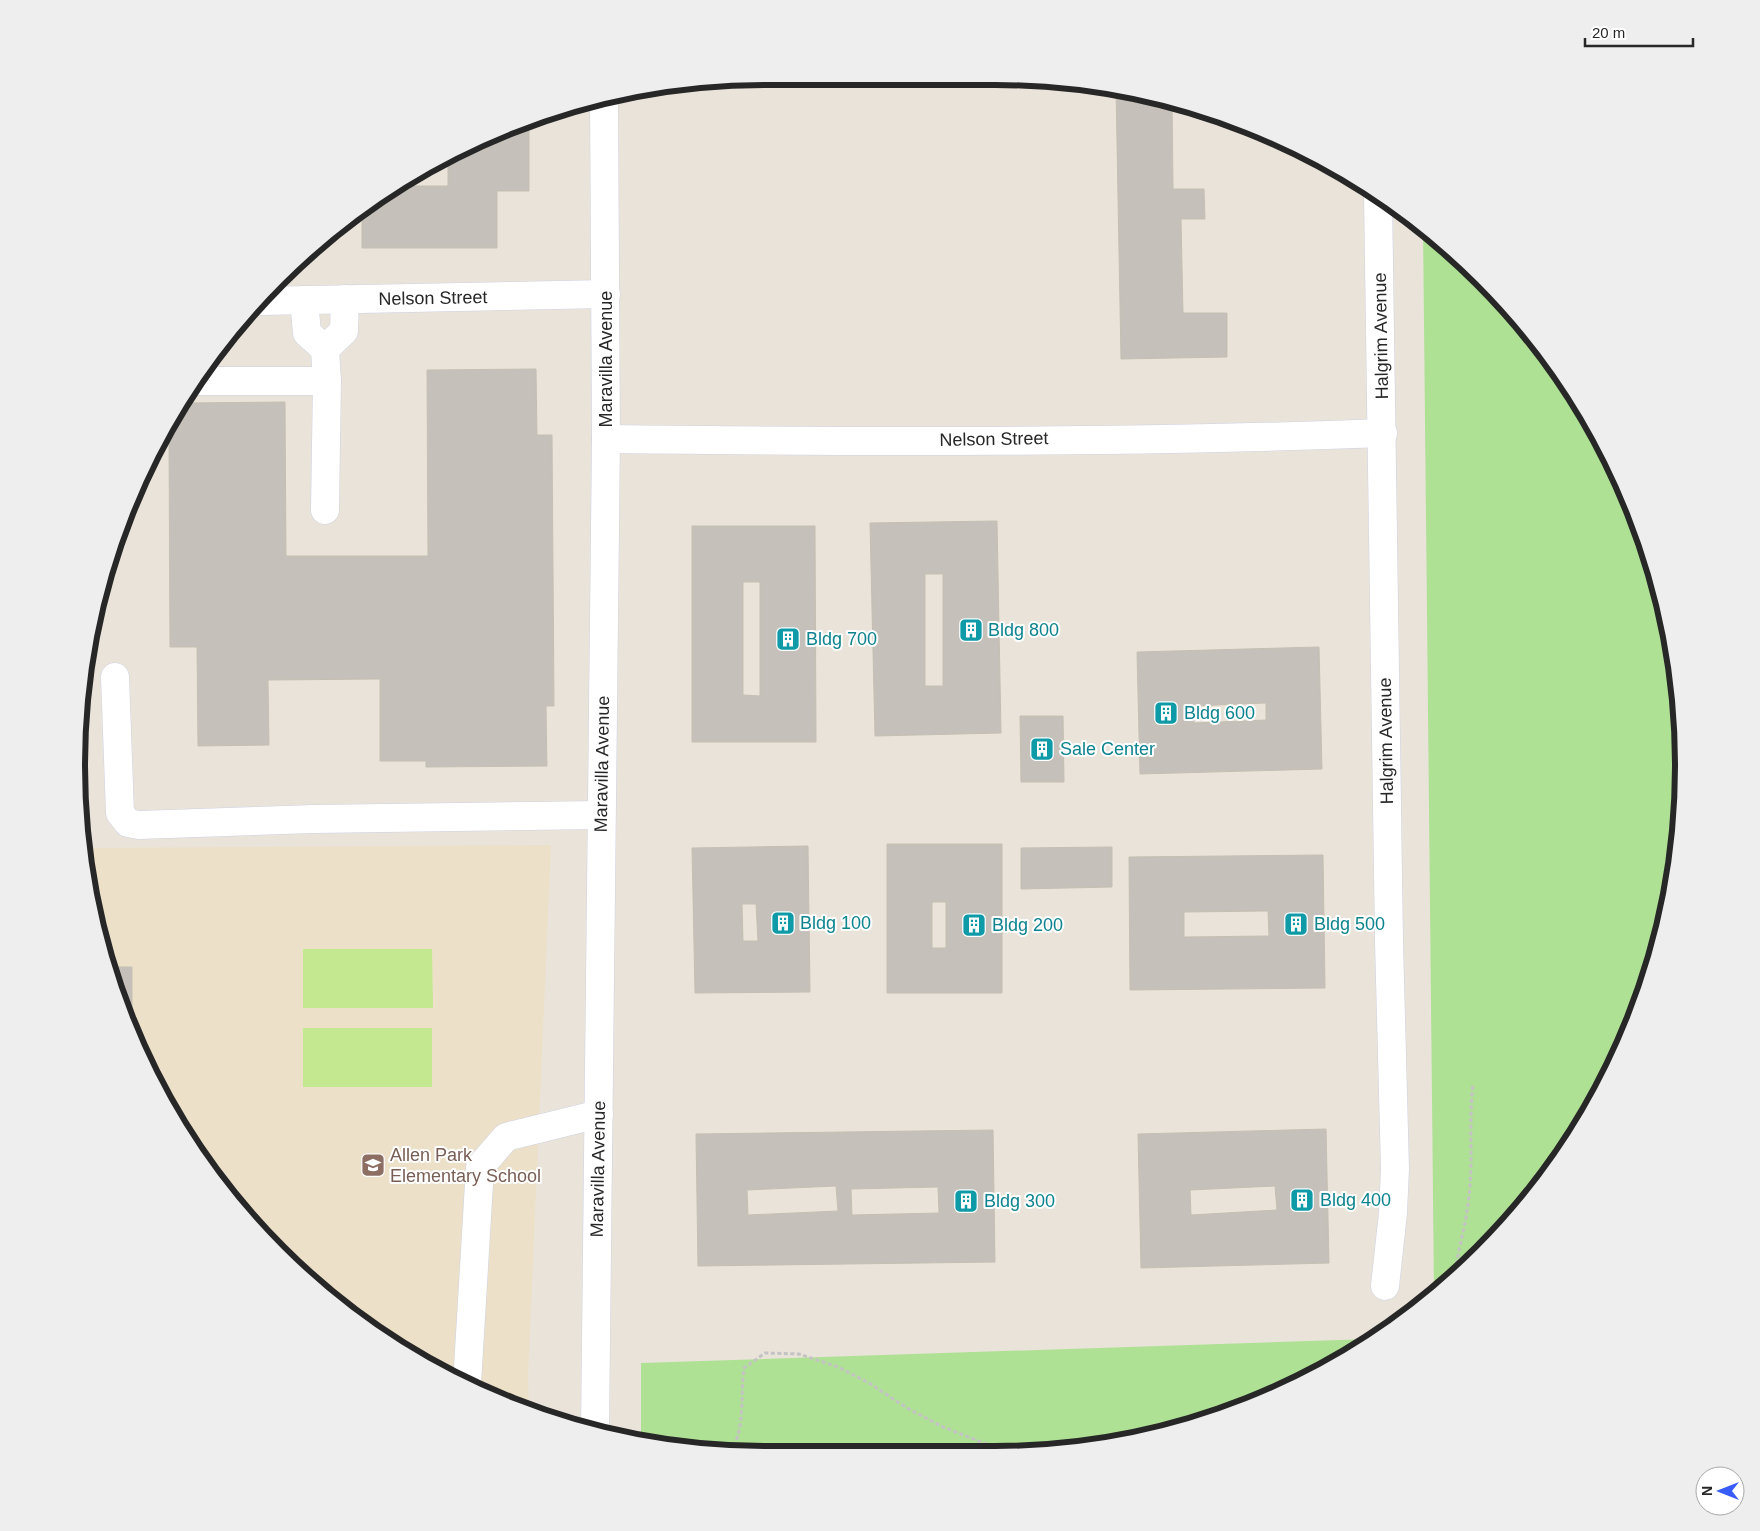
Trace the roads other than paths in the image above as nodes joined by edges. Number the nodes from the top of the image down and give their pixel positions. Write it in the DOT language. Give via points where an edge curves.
graph roads {
  1 [pos="604,105"];
  2 [pos="1378,204"];
  3 [pos="606,294"];
  4 [pos="345,299"];
  5 [pos="304,300"];
  6 [pos="269,301"];
  7 [pos="325,349"];
  8 [pos="204,381"];
  9 [pos="328,381"];
  10 [pos="1383,432"];
  11 [pos="606,440"];
  12 [pos="324,510"];
  13 [pos="114,677"];
  14 [pos="601,815"];
  15 [pos="598,1114"];
  16 [pos="1385,1286"];
  17 [pos="467,1377"];
  18 [pos="595,1424"];
  1 -- 3 [label="street, Maravilla Avenue"];
  2 -- 10 [label="street, Halgrim Avenue"];
  3 -- 4 [label="street, Nelson Street"];
  3 -- 11 [label="street, Maravilla Avenue"];
  4 -- 5 [label="street, Nelson Street"];
  4 -- 7 [label="street" via="344,331"];
  5 -- 6 [label="street, Nelson Street"];
  5 -- 7 [label="street" via="307,333"];
  7 -- 9 [label="street"];
  8 -- 9 [label="street"];
  9 -- 12 [label="street"];
  10 -- 11 [label="street, Nelson Street" via="1278,437"];
  10 -- 16 [label="street, Halgrim Avenue" via="1394,1169"];
  11 -- 14 [label="street, Maravilla Avenue"];
  13 -- 14 [label="street" via="120,813 128,823"];
  14 -- 15 [label="street, Maravilla Avenue"];
  15 -- 17 [label="street" via="506,1137 480,1167"];
  15 -- 18 [label="street, Maravilla Avenue"];
}
